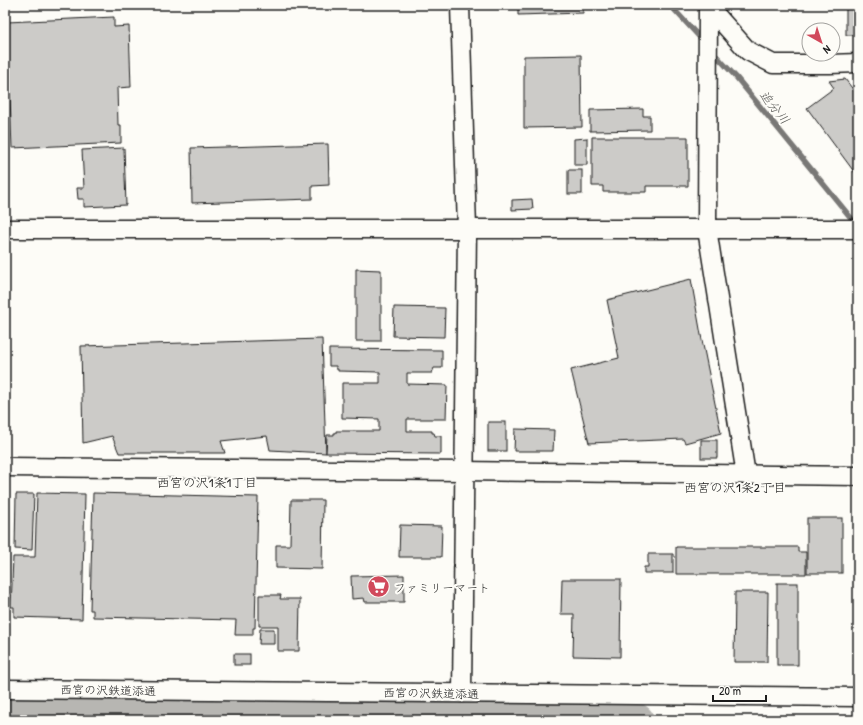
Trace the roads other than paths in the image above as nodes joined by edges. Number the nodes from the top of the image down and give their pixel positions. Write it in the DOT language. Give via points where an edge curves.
graph roads {
  1 [pos="460,5"];
  2 [pos="708,10"];
  3 [pos="858,63"];
  4 [pos="5,229"];
  5 [pos="467,229"];
  6 [pos="851,229"];
  7 [pos="707,230"];
  8 [pos="5,467"];
  9 [pos="464,471"];
  10 [pos="746,475"];
  11 [pos="858,476"];
  12 [pos="5,689"];
  13 [pos="462,693"];
  14 [pos="858,697"];
  1 -- 5 [label="street"];
  2 -- 3 [label="street" via="748,51 773,64"];
  2 -- 7 [label="street"];
  4 -- 5 [label="street"];
  5 -- 7 [label="street"];
  5 -- 9 [label="street"];
  6 -- 7 [label="street"];
  7 -- 10 [label="street"];
  8 -- 9 [label="street"];
  9 -- 10 [label="street"];
  9 -- 13 [label="street"];
  10 -- 11 [label="street"];
  12 -- 13 [label="street, 西宮の沢鉄道添通"];
  13 -- 14 [label="street, 西宮の沢鉄道添通"];
}
